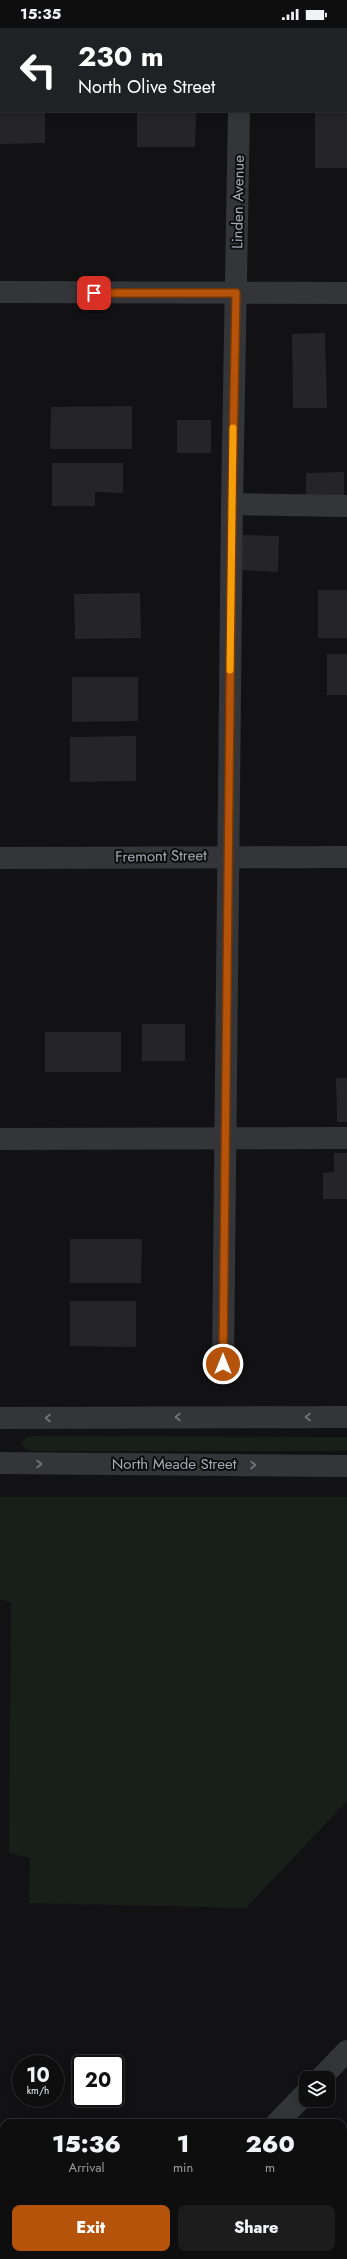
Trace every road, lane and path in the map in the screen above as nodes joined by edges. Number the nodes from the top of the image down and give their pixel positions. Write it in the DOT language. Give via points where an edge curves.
graph roads {
  1 [pos="239,112"];
  2 [pos="0,292"];
  3 [pos="347,292"];
  4 [pos="236,293"];
  5 [pos="232,504"];
  6 [pos="347,506"];
  7 [pos="229,856"];
  8 [pos="347,857"];
  9 [pos="0,858"];
  10 [pos="225,1138"];
  11 [pos="347,1138"];
  12 [pos="0,1139"];
  13 [pos="223,1364"];
  14 [pos="347,1417"];
  15 [pos="0,1418"];
  16 [pos="0,1463"];
  17 [pos="347,1466"];
  18 [pos="347,2051"];
  19 [pos="328,2071"];
  20 [pos="299,2100"];
  21 [pos="281,2119"];
  1 -- 4 [label="street, Linden Avenue"];
  2 -- 4 [label="street"];
  3 -- 4 [label="street"];
  4 -- 5 [label="street, Linden Avenue"];
  5 -- 6 [label="street"];
  5 -- 7 [label="street, Linden Avenue"];
  7 -- 8 [label="street, Fremont Street"];
  7 -- 9 [label="street, Fremont Street"];
  7 -- 10 [label="street, Linden Avenue"];
  10 -- 11 [label="street"];
  10 -- 12 [label="street"];
  10 -- 13 [label="street, Linden Avenue"];
  14 -- 15 [label="street, one-way"];
  16 -- 17 [label="street, North Meade Street, one-way"];
  18 -- 19 [label="street"];
  20 -- 21 [label="street"];
}
